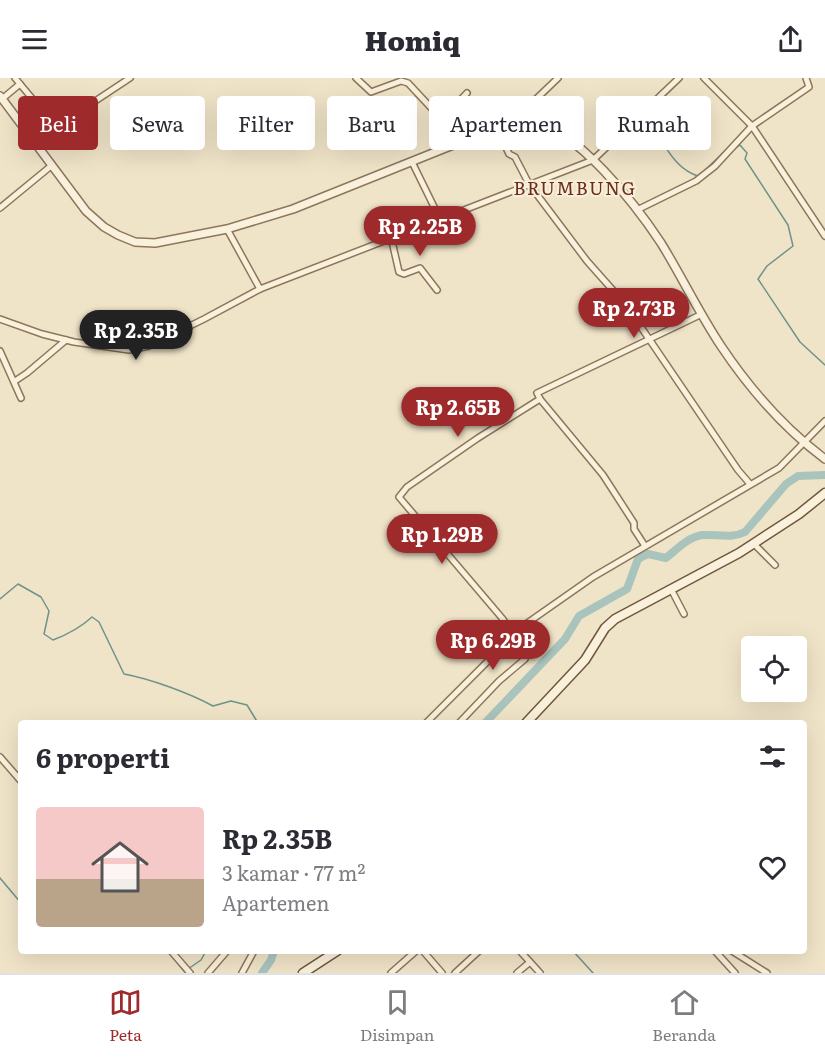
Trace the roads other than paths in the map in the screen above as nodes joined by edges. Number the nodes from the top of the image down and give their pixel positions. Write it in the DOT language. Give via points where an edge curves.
graph roads {
  1 [pos="15,78"];
  2 [pos="130,78"];
  3 [pos="356,78"];
  4 [pos="558,78"];
  5 [pos="679,78"];
  6 [pos="704,78"];
  7 [pos="806,78"];
  8 [pos="20,84"];
  9 [pos="467,93"];
  10 [pos="30,96"];
  11 [pos="464,96"];
  12 [pos="539,96"];
  13 [pos="1,98"];
  14 [pos="98,99"];
  15 [pos="429,106"];
  16 [pos="18,122"];
  17 [pos="752,126"];
  18 [pos="39,150"];
  19 [pos="443,150"];
  20 [pos="507,150"];
  21 [pos="580,150"];
  22 [pos="592,160"];
  23 [pos="412,162"];
  24 [pos="51,166"];
  25 [pos="529,184"];
  26 [pos="0,208"];
  27 [pos="637,210"];
  28 [pos="440,219"];
  29 [pos="227,229"];
  30 [pos="824,232"];
  31 [pos="392,237"];
  32 [pos="260,288"];
  33 [pos="437,290"];
  34 [pos="702,314"];
  35 [pos="0,319"];
  36 [pos="66,340"];
  37 [pos="648,340"];
  38 [pos="0,351"];
  39 [pos="15,381"];
  40 [pos="21,398"];
  41 [pos="540,399"];
  42 [pos="825,421"];
  43 [pos="805,443"];
  44 [pos="825,459"];
  45 [pos="750,484"];
  46 [pos="825,493"];
  47 [pos="754,544"];
  48 [pos="645,546"];
  49 [pos="775,565"];
  50 [pos="671,588"];
  51 [pos="684,614"];
  52 [pos="514,634"];
  53 [pos="429,720"];
  54 [pos="462,720"];
  55 [pos="529,720"];
  56 [pos="0,757"];
  57 [pos="18,777"];
  58 [pos="174,954"];
  59 [pos="224,954"];
  60 [pos="252,954"];
  61 [pos="332,954"];
  62 [pos="413,954"];
  63 [pos="426,954"];
  64 [pos="476,954"];
  65 [pos="523,954"];
  66 [pos="718,954"];
  67 [pos="737,954"];
  68 [pos="530,962"];
  69 [pos="188,970"];
  70 [pos="208,973"];
  71 [pos="242,973"];
  72 [pos="303,973"];
  73 [pos="391,973"];
  74 [pos="442,973"];
  75 [pos="454,973"];
  76 [pos="517,973"];
  77 [pos="540,973"];
  78 [pos="735,973"];
  79 [pos="767,973"];
  1 -- 8 [label="street"];
  2 -- 14 [label="street"];
  3 -- 15 [label="street" via="371,92 400,81 408,83"];
  4 -- 12 [label="street"];
  5 -- 22 [label="street"];
  6 -- 17 [label="street"];
  7 -- 17 [label="street" via="806,90"];
  8 -- 10 [label="street"];
  8 -- 13 [label="street"];
  9 -- 11 [label="street"];
  13 -- 16 [label="street"];
  17 -- 27 [label="street" via="696,181"];
  17 -- 30 [label="street"];
  18 -- 24 [label="street"];
  19 -- 23 [label="street"];
  20 -- 25 [label="street"];
  21 -- 22 [label="street"];
  22 -- 25 [label="street"];
  22 -- 27 [label="street"];
  23 -- 28 [label="street"];
  23 -- 29 [label="street"];
  24 -- 26 [label="street"];
  24 -- 29 [label="street" via="86,211 118,236 155,243"];
  25 -- 28 [label="street"];
  25 -- 37 [label="street" via="626,305"];
  27 -- 34 [label="street" via="660,241"];
  28 -- 31 [label="street"];
  29 -- 32 [label="street"];
  31 -- 32 [label="street"];
  31 -- 33 [label="street" via="399,272 420,268"];
  32 -- 36 [label="street" via="140,349"];
  34 -- 37 [label="street"];
  34 -- 43 [label="street" via="739,371"];
  35 -- 36 [label="street"];
  36 -- 39 [label="street"];
  37 -- 41 [label="street" via="540,391"];
  37 -- 45 [label="street"];
  38 -- 39 [label="street"];
  39 -- 40 [label="street"];
  41 -- 48 [label="street" via="603,475"];
  41 -- 52 [label="street" via="407,487 399,497"];
  42 -- 43 [label="street"];
  43 -- 44 [label="street"];
  43 -- 45 [label="street" via="779,468"];
  45 -- 48 [label="street"];
  46 -- 47 [label="main road"];
  47 -- 49 [label="street"];
  47 -- 50 [label="main road"];
  48 -- 52 [label="street" via="593,577"];
  50 -- 51 [label="street"];
  50 -- 55 [label="main road" via="609,623 585,660"];
  52 -- 53 [label="street"];
  52 -- 54 [label="street" via="525,649 525,659"];
  56 -- 57 [label="street"];
  58 -- 69 [label="street"];
  59 -- 70 [label="street"];
  60 -- 71 [label="street"];
  61 -- 72 [label="main road"];
  62 -- 73 [label="street"];
  63 -- 74 [label="street"];
  64 -- 75 [label="street"];
  65 -- 68 [label="street"];
  66 -- 78 [label="street"];
  67 -- 79 [label="street"];
  68 -- 76 [label="street"];
  68 -- 77 [label="street"];
}
